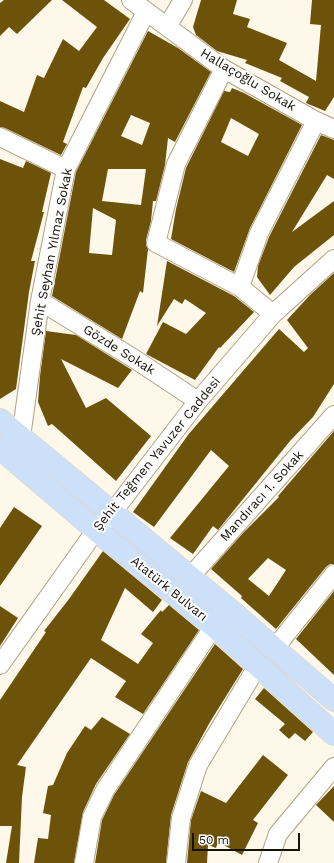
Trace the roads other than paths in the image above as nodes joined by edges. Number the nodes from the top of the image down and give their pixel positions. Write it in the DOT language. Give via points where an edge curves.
graph roads {
  1 [pos="131,0"];
  2 [pos="183,0"];
  3 [pos="146,12"];
  4 [pos="166,27"];
  5 [pos="224,69"];
  6 [pos="316,121"];
  7 [pos="334,128"];
  8 [pos="0,137"];
  9 [pos="66,168"];
  10 [pos="334,260"];
  11 [pos="240,287"];
  12 [pos="40,301"];
  13 [pos="273,314"];
  14 [pos="198,401"];
  15 [pos="334,415"];
  16 [pos="0,420"];
  17 [pos="21,437"];
  18 [pos="2,454"];
  19 [pos="112,513"];
  20 [pos="96,530"];
  21 [pos="334,574"];
  22 [pos="190,577"];
  23 [pos="214,626"];
  24 [pos="274,648"];
  25 [pos="0,665"];
  26 [pos="258,665"];
  27 [pos="334,700"];
  28 [pos="334,734"];
  29 [pos="334,767"];
  30 [pos="84,863"];
  31 [pos="176,863"];
  32 [pos="268,863"];
  1 -- 3 [label="street, Hallaçoğlu Sokak"];
  2 -- 4 [label="street"];
  3 -- 4 [label="street, Hallaçoğlu Sokak"];
  3 -- 9 [label="street, Şehit Seyhan Yılmaz Sokak"];
  4 -- 5 [label="street, Hallaçoğlu Sokak"];
  5 -- 6 [label="street, Hallaçoğlu Sokak"];
  5 -- 11 [label="street" via="176,164 156,243"];
  6 -- 7 [label="street, Hallaçoğlu Sokak"];
  6 -- 11 [label="street" via="259,233"];
  8 -- 9 [label="street"];
  9 -- 12 [label="street, Şehit Seyhan Yılmaz Sokak"];
  10 -- 13 [label="street, Şehit Teğmen Yavuzer Caddesi"];
  11 -- 13 [label="street"];
  12 -- 14 [label="street, Gözde Sokak"];
  12 -- 17 [label="street, Şehit Seyhan Yılmaz Sokak"];
  13 -- 14 [label="street, Şehit Teğmen Yavuzer Caddesi"];
  14 -- 19 [label="street, Şehit Teğmen Yavuzer Caddesi"];
  15 -- 22 [label="street, Mandıracı 1. Sokak"];
  16 -- 17 [label="main road, Atatürk Bulvarı"];
  17 -- 19 [label="main road, Atatürk Bulvarı"];
  18 -- 20 [label="main road, Atatürk Bulvarı"];
  19 -- 20 [label="street, Şehit Teğmen Yavuzer Caddesi"];
  19 -- 22 [label="main road, Atatürk Bulvarı"];
  20 -- 23 [label="main road, Atatürk Bulvarı"];
  20 -- 25 [label="street, Şehit Teğmen Yavuzer Caddesi"];
  21 -- 24 [label="street"];
  22 -- 24 [label="main road, Atatürk Bulvarı"];
  23 -- 26 [label="main road, Atatürk Bulvarı"];
  23 -- 30 [label="street" via="105,790 92,817"];
  24 -- 27 [label="main road, Atatürk Bulvarı"];
  26 -- 28 [label="main road, Atatürk Bulvarı"];
  26 -- 31 [label="street" via="198,765 181,818"];
  29 -- 32 [label="street" via="278,834"];
}
